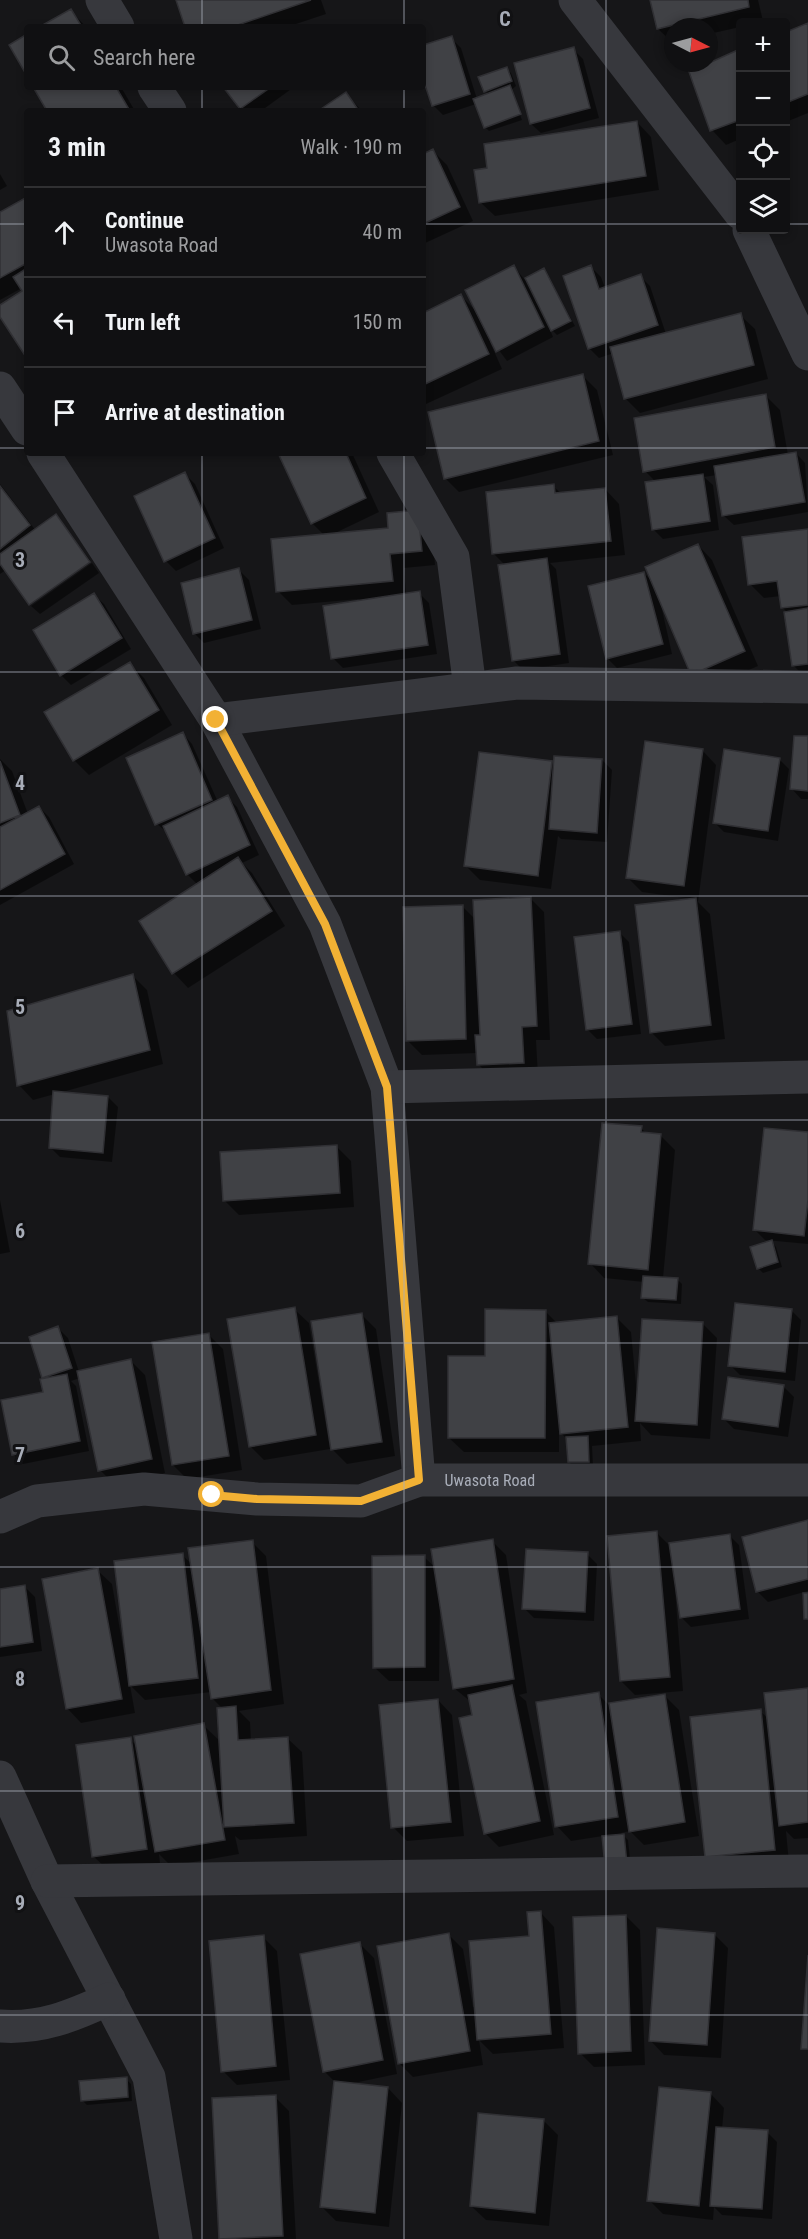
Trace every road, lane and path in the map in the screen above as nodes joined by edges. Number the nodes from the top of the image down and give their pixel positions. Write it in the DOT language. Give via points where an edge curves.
graph roads {
  1 [pos="102,0"];
  2 [pos="575,0"];
  3 [pos="116,24"];
  4 [pos="156,90"];
  5 [pos="168,108"];
  6 [pos="736,207"];
  7 [pos="751,234"];
  8 [pos="808,354"];
  9 [pos="0,387"];
  10 [pos="24,424"];
  11 [pos="45,456"];
  12 [pos="395,456"];
  13 [pos="808,687"];
  14 [pos="470,688"];
  15 [pos="216,720"];
  16 [pos="808,1077"];
  17 [pos="387,1087"];
  18 [pos="419,1480"];
  19 [pos="808,1480"];
  20 [pos="0,1517"];
  21 [pos="0,1777"];
  22 [pos="808,1871"];
  23 [pos="47,1881"];
  24 [pos="109,1999"];
  25 [pos="0,2026"];
  26 [pos="176,2239"];
  1 -- 3 [label="street"];
  2 -- 6 [label="street"];
  4 -- 5 [label="street"];
  7 -- 8 [label="street"];
  9 -- 10 [label="street"];
  11 -- 15 [label="street"];
  12 -- 14 [label="street" via="453,557"];
  13 -- 14 [label="street" via="518,683"];
  14 -- 15 [label="street"];
  15 -- 17 [label="street" via="325,924"];
  16 -- 17 [label="street"];
  17 -- 18 [label="street"];
  18 -- 19 [label="street, Uwasota Road"];
  18 -- 20 [label="street, Uwasota Road" via="361,1501 257,1499 144,1489 37,1501"];
  21 -- 23 [label="street"];
  22 -- 23 [label="street"];
  23 -- 24 [label="street"];
  24 -- 25 [label="street" via="60,2021 23,2028"];
  24 -- 26 [label="street" via="149,2077"];
}
